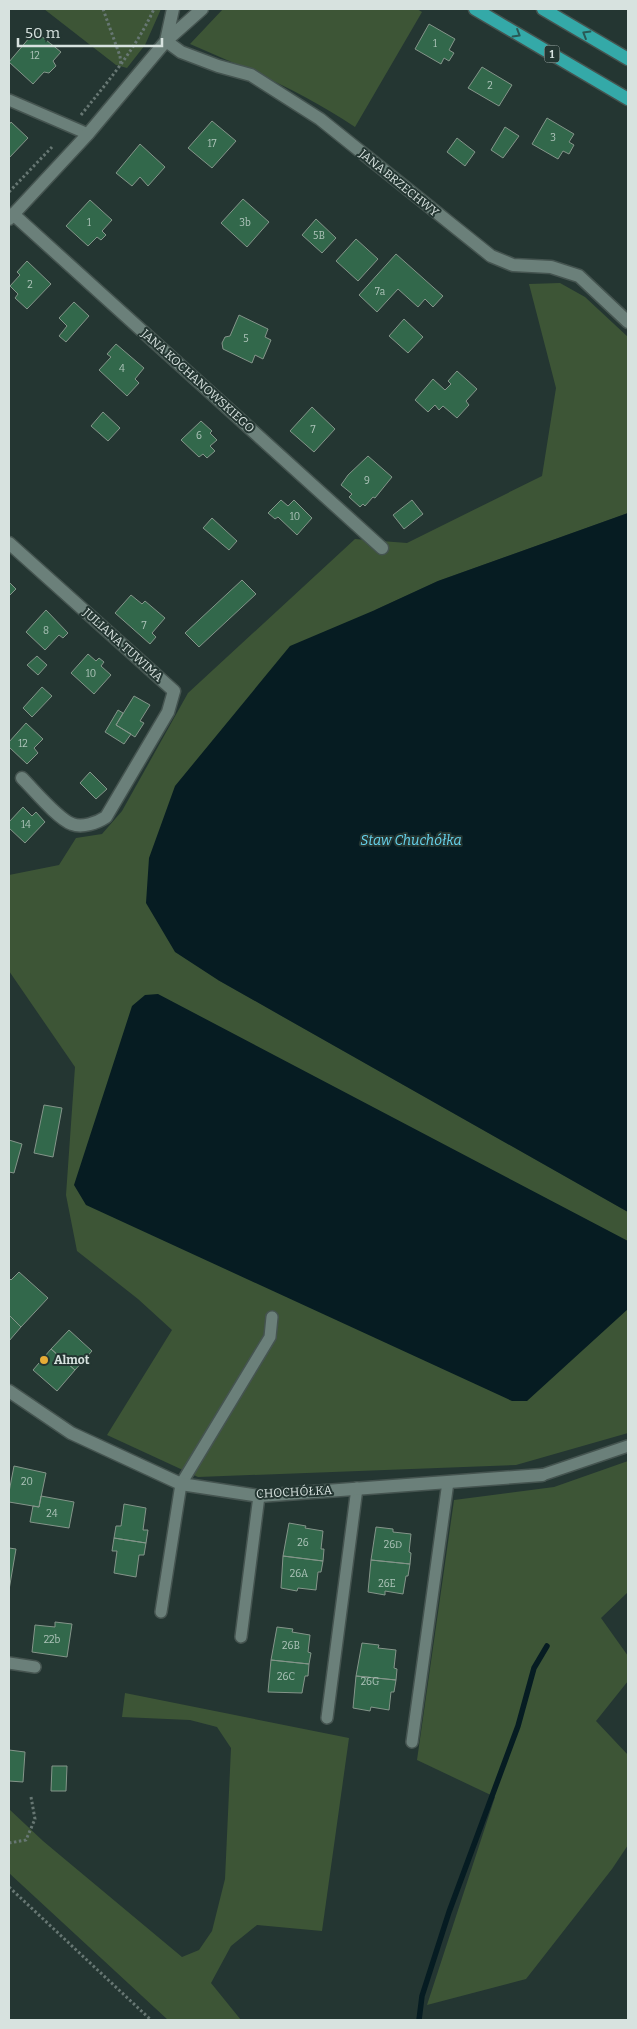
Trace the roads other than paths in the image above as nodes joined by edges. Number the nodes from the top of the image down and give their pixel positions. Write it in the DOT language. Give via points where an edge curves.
graph roads {
  1 [pos="173,9"];
  2 [pos="202,9"];
  3 [pos="476,9"];
  4 [pos="543,9"];
  5 [pos="166,41"];
  6 [pos="628,60"];
  7 [pos="628,99"];
  8 [pos="9,100"];
  9 [pos="88,134"];
  10 [pos="11,217"];
  11 [pos="628,322"];
  12 [pos="9,543"];
  13 [pos="382,548"];
  14 [pos="22,778"];
  15 [pos="272,1317"];
  16 [pos="9,1391"];
  17 [pos="628,1446"];
  18 [pos="542,1474"];
  19 [pos="448,1482"];
  20 [pos="181,1484"];
  21 [pos="357,1488"];
  22 [pos="260,1496"];
  23 [pos="162,1612"];
  24 [pos="241,1638"];
  25 [pos="9,1663"];
  26 [pos="35,1667"];
  27 [pos="327,1718"];
  28 [pos="412,1742"];
  1 -- 5 [label="street"];
  2 -- 5 [label="street"];
  3 -- 7 [label="main road, 1, one-way"];
  6 -- 4 [label="main road, one-way"];
  5 -- 9 [label="street"];
  5 -- 11 [label="street, JANA BRZECHWY" via="181,52 251,75 320,119 491,256 513,265 551,267 579,276"];
  8 -- 9 [label="lane"];
  9 -- 10 [label="street"];
  10 -- 13 [label="street, JANA KOCHANOWSKIEGO"];
  12 -- 14 [label="street, JULIANA TUWIMA" via="174,691 168,712 106,817 97,823 73,825 64,820"];
  15 -- 20 [label="lane" via="270,1337"];
  16 -- 20 [label="street, CHOCHÓŁKA" via="71,1433"];
  17 -- 18 [label="lane"];
  18 -- 19 [label="street, CHOCHÓŁKA"];
  19 -- 21 [label="street, CHOCHÓŁKA"];
  19 -- 28 [label="lane"];
  20 -- 22 [label="street, CHOCHÓŁKA"];
  20 -- 23 [label="lane"];
  21 -- 22 [label="street, CHOCHÓŁKA"];
  21 -- 27 [label="lane"];
  22 -- 24 [label="lane"];
  25 -- 26 [label="lane"];
}
